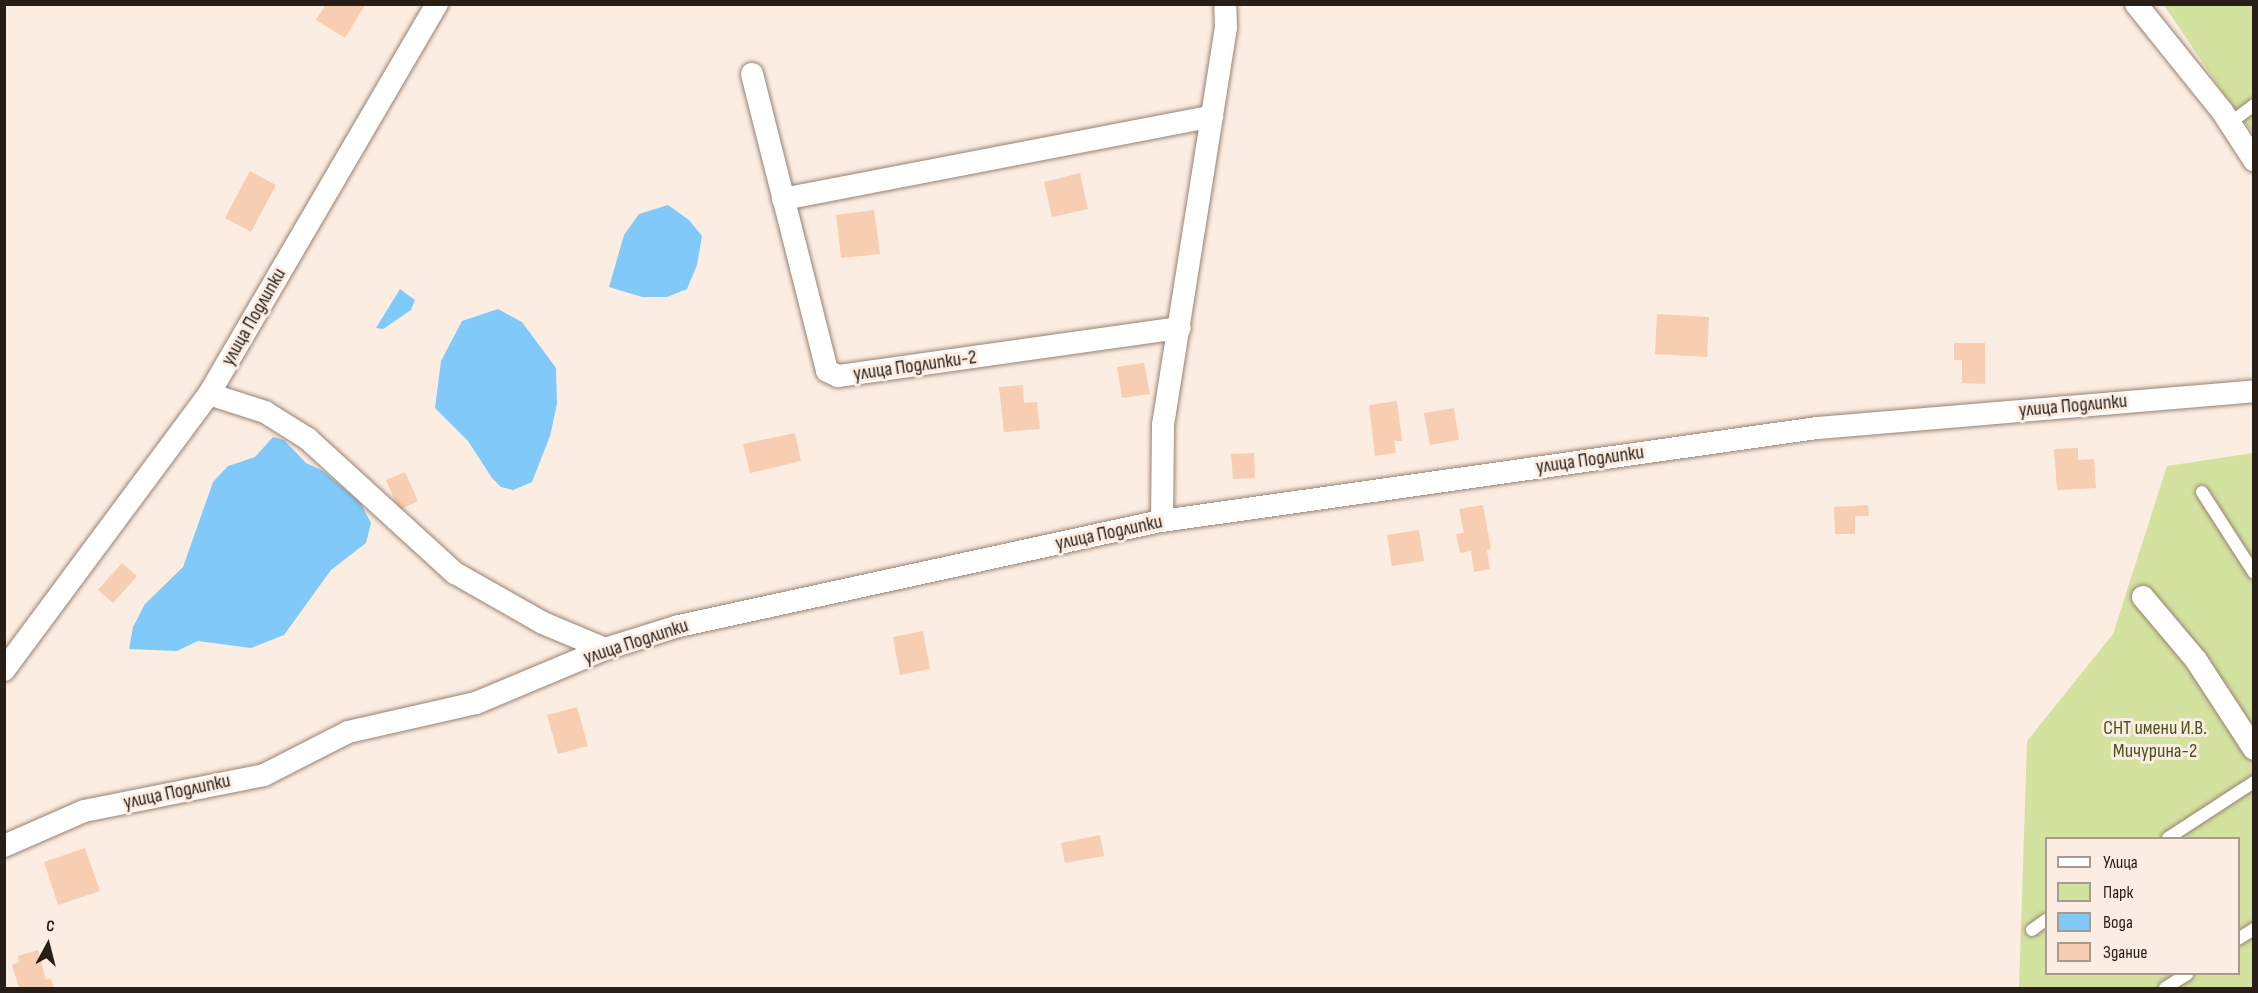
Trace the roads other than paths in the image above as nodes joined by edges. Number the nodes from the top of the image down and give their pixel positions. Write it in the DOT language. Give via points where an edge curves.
graph roads {
  1 [pos="437,4"];
  2 [pos="1226,4"];
  3 [pos="2136,4"];
  4 [pos="752,74"];
  5 [pos="2253,105"];
  6 [pos="1212,116"];
  7 [pos="2229,123"];
  8 [pos="2253,160"];
  9 [pos="783,199"];
  10 [pos="1180,328"];
  11 [pos="2253,391"];
  12 [pos="209,394"];
  13 [pos="2202,492"];
  14 [pos="1162,521"];
  15 [pos="2253,573"];
  16 [pos="2143,597"];
  17 [pos="605,649"];
  18 [pos="4,670"];
  19 [pos="2253,749"];
  20 [pos="2253,782"];
  21 [pos="2170,837"];
  22 [pos="4,846"];
  23 [pos="2045,921"];
  24 [pos="2253,929"];
  25 [pos="2032,930"];
  26 [pos="2240,938"];
  27 [pos="2185,975"];
  28 [pos="2165,988"];
  1 -- 12 [label="street, улица Подлипки"];
  2 -- 6 [label="street"];
  3 -- 7 [label="street"];
  4 -- 9 [label="street, улица Подлипки-2"];
  5 -- 7 [label="lane"];
  6 -- 9 [label="street"];
  6 -- 10 [label="street"];
  7 -- 8 [label="street"];
  9 -- 10 [label="street, улица Подлипки-2" via="827,371 838,376"];
  10 -- 14 [label="street" via="1163,425"];
  11 -- 14 [label="street, улица Подлипки" via="1816,428"];
  12 -- 17 [label="street" via="265,411 308,440 455,573 543,623"];
  12 -- 18 [label="street, улица Подлипки"];
  13 -- 15 [label="lane"];
  14 -- 17 [label="street, улица Подлипки" via="679,627"];
  16 -- 19 [label="street" via="2196,660"];
  17 -- 22 [label="street, улица Подлипки" via="476,703 348,732 264,775 84,811"];
  20 -- 21 [label="lane"];
  23 -- 25 [label="lane"];
  24 -- 26 [label="lane"];
  27 -- 28 [label="lane"];
}
